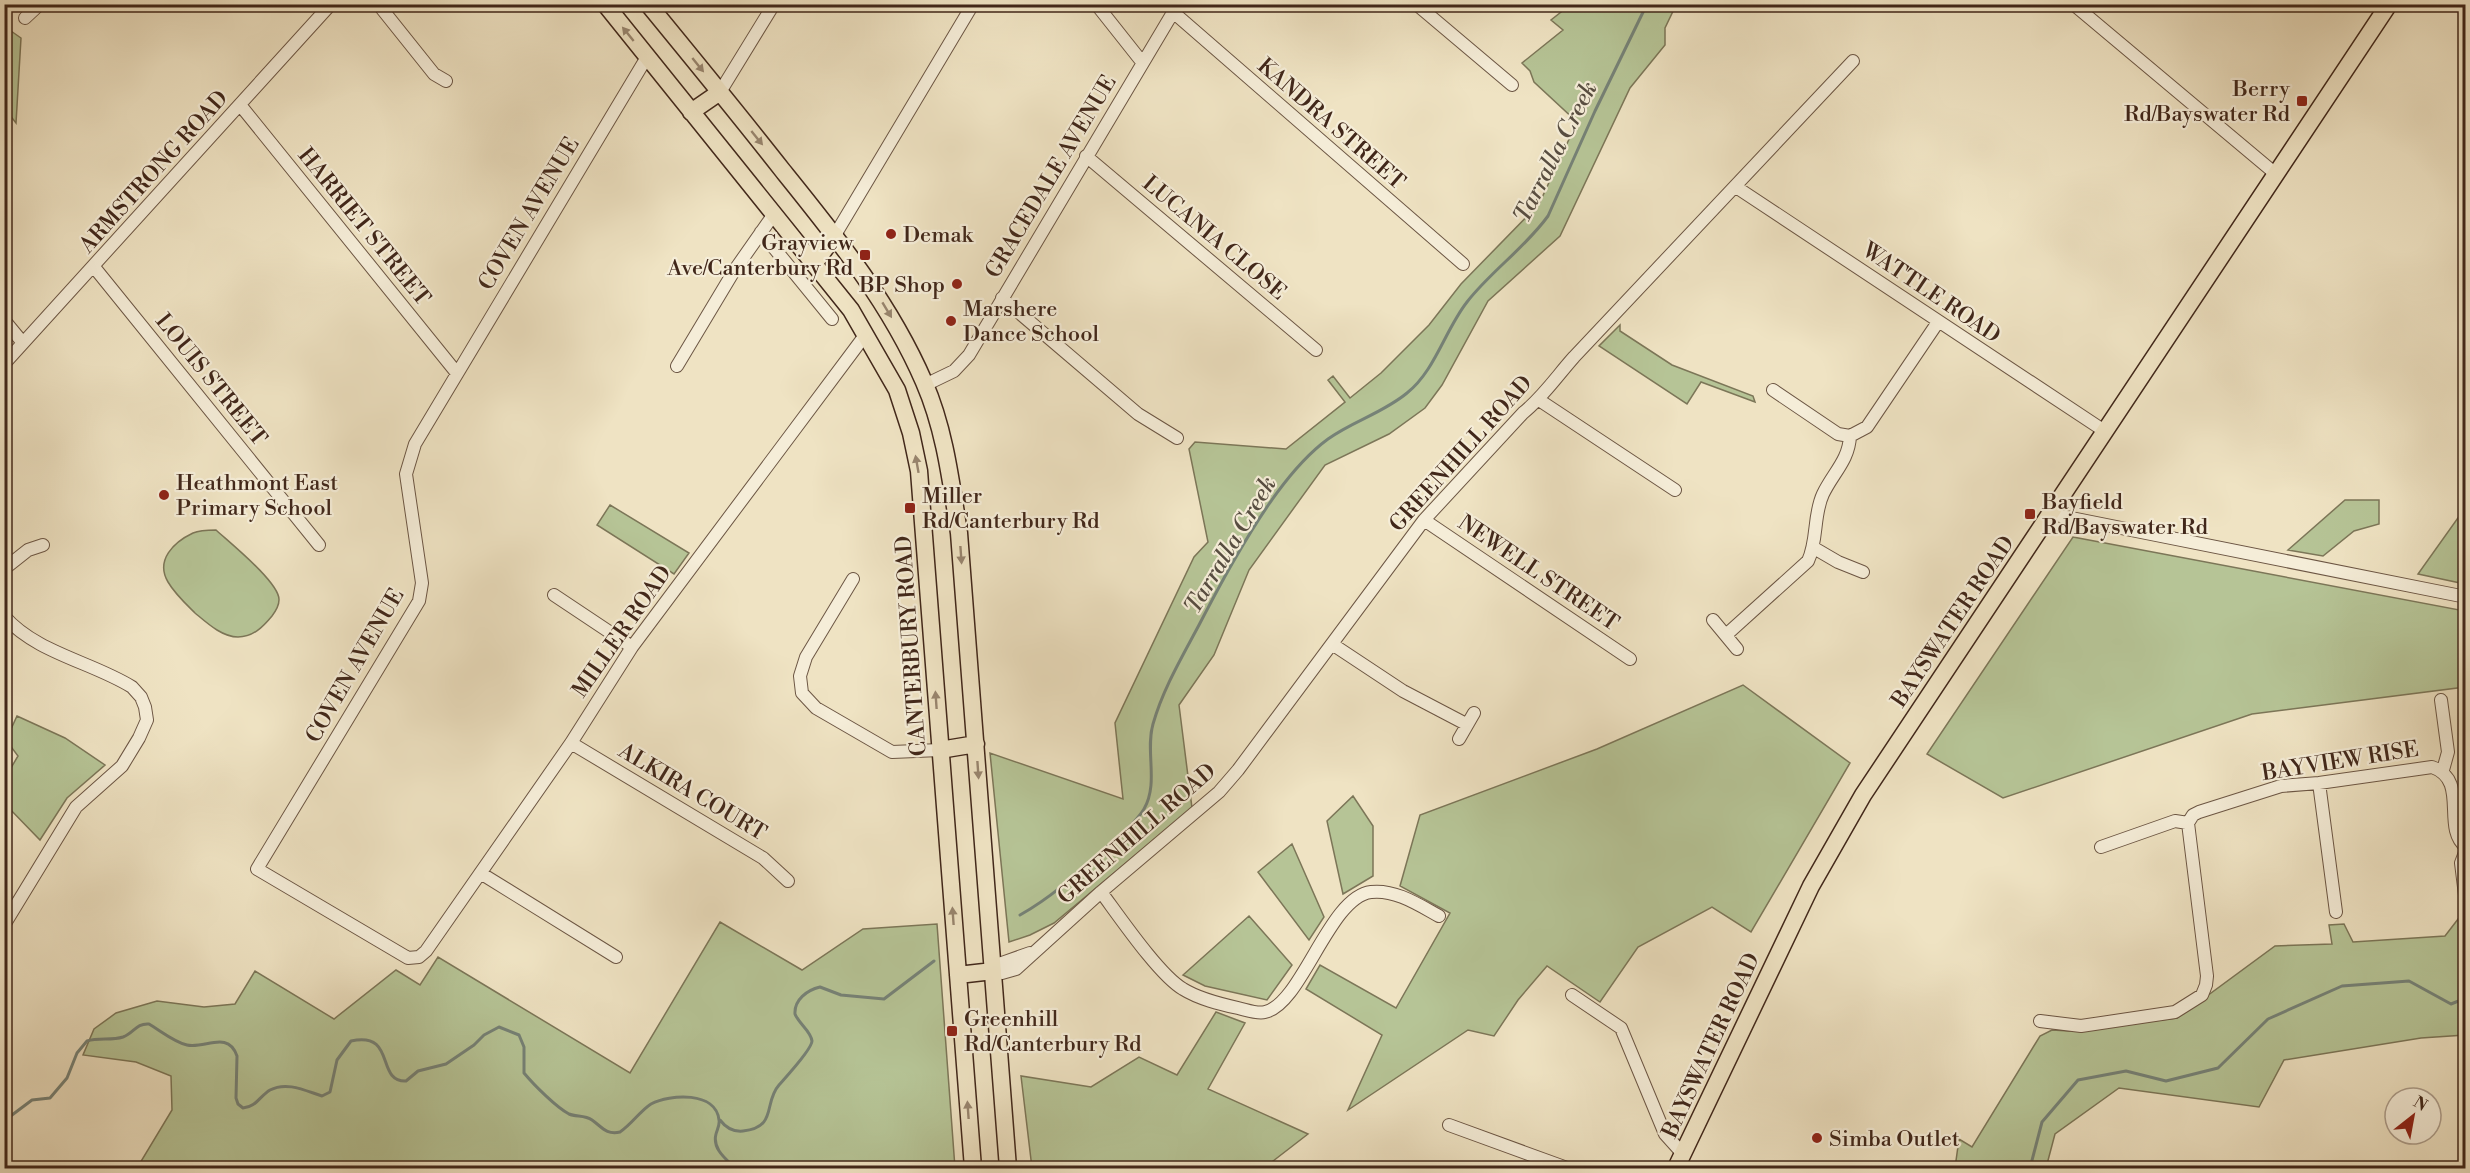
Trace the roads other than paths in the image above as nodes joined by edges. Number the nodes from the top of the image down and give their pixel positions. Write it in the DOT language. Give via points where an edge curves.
graph roads {
  1 [pos="40,4"];
  2 [pos="331,4"];
  3 [pos="378,4"];
  4 [pos="605,4"];
  5 [pos="648,4"];
  6 [pos="774,4"];
  7 [pos="973,4"];
  8 [pos="1096,4"];
  9 [pos="1416,4"];
  10 [pos="2073,4"];
  11 [pos="2389,4"];
  12 [pos="1175,8"];
  13 [pos="25,18"];
  14 [pos="647,57"];
  15 [pos="1852,61"];
  16 [pos="1142,62"];
  17 [pos="446,81"];
  18 [pos="1512,85"];
  19 [pos="720,92"];
  20 [pos="241,106"];
  21 [pos="692,112"];
  22 [pos="1086,156"];
  23 [pos="2277,175"];
  24 [pos="1736,188"];
  25 [pos="774,214"];
  26 [pos="761,232"];
  27 [pos="835,235"];
  28 [pos="814,264"];
  29 [pos="1463,264"];
  30 [pos="94,267"];
  31 [pos="1002,298"];
  32 [pos="832,319"];
  33 [pos="4,320"];
  34 [pos="1938,322"];
  35 [pos="866,334"];
  36 [pos="23,343"];
  37 [pos="1316,350"];
  38 [pos="4,364"];
  39 [pos="677,366"];
  40 [pos="456,372"];
  41 [pos="925,385"];
  42 [pos="1773,390"];
  43 [pos="1539,400"];
  44 [pos="2106,432"];
  45 [pos="1850,436"];
  46 [pos="1177,438"];
  47 [pos="1675,490"];
  48 [pos="2050,514"];
  49 [pos="1424,520"];
  50 [pos="43,545"];
  51 [pos="319,545"];
  52 [pos="1815,548"];
  53 [pos="4,569"];
  54 [pos="1863,572"];
  55 [pos="853,579"];
  56 [pos="554,595"];
  57 [pos="2466,597"];
  58 [pos="4,616"];
  59 [pos="1713,620"];
  60 [pos="1726,635"];
  61 [pos="1332,644"];
  62 [pos="632,647"];
  63 [pos="1737,649"];
  64 [pos="1630,659"];
  65 [pos="2441,700"];
  66 [pos="1459,739"];
  67 [pos="571,743"];
  68 [pos="976,744"];
  69 [pos="940,750"];
  70 [pos="2443,771"];
  71 [pos="2319,783"];
  72 [pos="2188,823"];
  73 [pos="2101,847"];
  74 [pos="2466,848"];
  75 [pos="482,874"];
  76 [pos="789,881"];
  77 [pos="1101,892"];
  78 [pos="2465,895"];
  79 [pos="2336,912"];
  80 [pos="1439,916"];
  81 [pos="4,926"];
  82 [pos="418,957"];
  83 [pos="616,957"];
  84 [pos="993,971"];
  85 [pos="958,975"];
  86 [pos="1572,995"];
  87 [pos="2040,1021"];
  88 [pos="1449,1125"];
  89 [pos="1680,1161"];
  90 [pos="973,1168"];
  91 [pos="1008,1168"];
  92 [pos="1567,1168"];
  1 -- 13 [label="street"];
  2 -- 20 [label="street, ARMSTRONG ROAD"];
  3 -- 17 [label="street" via="434,74"];
  14 -- 4 [label="main road, CANTERBURY ROAD, one-way"];
  5 -- 19 [label="main road, one-way"];
  6 -- 19 [label="street"];
  7 -- 27 [label="street"];
  8 -- 16 [label="street"];
  9 -- 18 [label="street"];
  10 -- 23 [label="street"];
  11 -- 23 [label="main road, BAYSWATER ROAD"];
  12 -- 16 [label="street, GRACEDALE AVENUE"];
  12 -- 29 [label="street, KANDRA STREET"];
  14 -- 21 [label="main road, CANTERBURY ROAD"];
  14 -- 40 [label="street, COVEN AVENUE"];
  15 -- 24 [label="street, GREENHILL ROAD"];
  16 -- 22 [label="street, GRACEDALE AVENUE"];
  19 -- 21 [label="main road"];
  19 -- 27 [label="main road, one-way"];
  20 -- 30 [label="street, ARMSTRONG ROAD"];
  20 -- 40 [label="street, HARRIET STREET"];
  21 -- 25 [label="main road, CANTERBURY ROAD"];
  22 -- 31 [label="street, GRACEDALE AVENUE"];
  22 -- 37 [label="street, LUCANIA CLOSE"];
  23 -- 44 [label="main road, BAYSWATER ROAD"];
  24 -- 34 [label="street, WATTLE ROAD"];
  24 -- 43 [label="street, GREENHILL ROAD" via="1568,364"];
  25 -- 26 [label="street"];
  25 -- 28 [label="main road, CANTERBURY ROAD"];
  26 -- 32 [label="street"];
  26 -- 39 [label="street"];
  27 -- 28 [label="main road"];
  27 -- 41 [label="main road, one-way" via="886,308"];
  28 -- 35 [label="main road, CANTERBURY ROAD"];
  30 -- 36 [label="street, ARMSTRONG ROAD"];
  30 -- 51 [label="street, LOUIS STREET"];
  31 -- 41 [label="street, GRACEDALE AVENUE" via="962,364"];
  31 -- 46 [label="street" via="1138,414"];
  33 -- 36 [label="street"];
  34 -- 44 [label="street, WATTLE ROAD"];
  34 -- 45 [label="street" via="1867,427"];
  35 -- 62 [label="street, MILLER ROAD"];
  69 -- 35 [label="main road, CANTERBURY ROAD, one-way" via="919,471 897,390"];
  36 -- 38 [label="street, ARMSTRONG ROAD"];
  40 -- 82 [label="street, COVEN AVENUE" via="415,444 406,474 422,583 419,601 257,869 408,958"];
  41 -- 68 [label="main road, one-way" via="947,456 959,533"];
  42 -- 45 [label="street" via="1838,434"];
  43 -- 47 [label="street"];
  43 -- 49 [label="street, GREENHILL ROAD"];
  44 -- 48 [label="main road, BAYSWATER ROAD"];
  45 -- 52 [label="street" via="1847,456 1822,495"];
  48 -- 57 [label="street"];
  48 -- 89 [label="main road, BAYSWATER ROAD" via="1835,841"];
  49 -- 61 [label="street, GREENHILL ROAD"];
  49 -- 64 [label="street, NEWELL STREET"];
  50 -- 53 [label="street" via="28,550"];
  52 -- 54 [label="street"];
  52 -- 60 [label="street" via="1808,561"];
  55 -- 69 [label="street" via="806,657 800,676 802,693 816,708 885,750"];
  56 -- 62 [label="street"];
  58 -- 81 [label="street" via="15,629 33,640 132,687 141,697 147,720 122,766 76,807"];
  59 -- 60 [label="street"];
  60 -- 63 [label="street"];
  61 -- 66 [label="street" via="1403,691 1470,719"];
  61 -- 77 [label="street, GREENHILL ROAD" via="1219,792"];
  62 -- 67 [label="street, MILLER ROAD"];
  65 -- 70 [label="street" via="2448,753"];
  67 -- 75 [label="street, MILLER ROAD"];
  67 -- 76 [label="street, ALKIRA COURT" via="763,858"];
  68 -- 69 [label="main road"];
  68 -- 84 [label="main road, one-way"];
  85 -- 69 [label="main road, CANTERBURY ROAD, one-way"];
  70 -- 71 [label="street, BAYVIEW RISE" via="2432,767"];
  70 -- 74 [label="street, BAYVIEW RISE" via="2451,783 2457,834"];
  71 -- 72 [label="street, BAYVIEW RISE" via="2281,786 2253,794 2193,815"];
  71 -- 79 [label="street"];
  72 -- 73 [label="street" via="2175,821"];
  72 -- 87 [label="street" via="2207,976 2202,995 2175,1012 2163,1014 2081,1026"];
  74 -- 78 [label="street" via="2461,863"];
  75 -- 82 [label="street, MILLER ROAD"];
  75 -- 83 [label="street"];
  77 -- 80 [label="street" via="1181,988 1259,1012 1274,1008 1289,994 1342,910 1360,896 1370,892 1399,896"];
  77 -- 84 [label="street, GREENHILL ROAD" via="1016,969 1002,974"];
  84 -- 85 [label="main road"];
  84 -- 91 [label="main road"];
  90 -- 85 [label="main road, CANTERBURY ROAD, one-way"];
  86 -- 89 [label="street" via="1621,1028"];
  88 -- 92 [label="street"];
}
